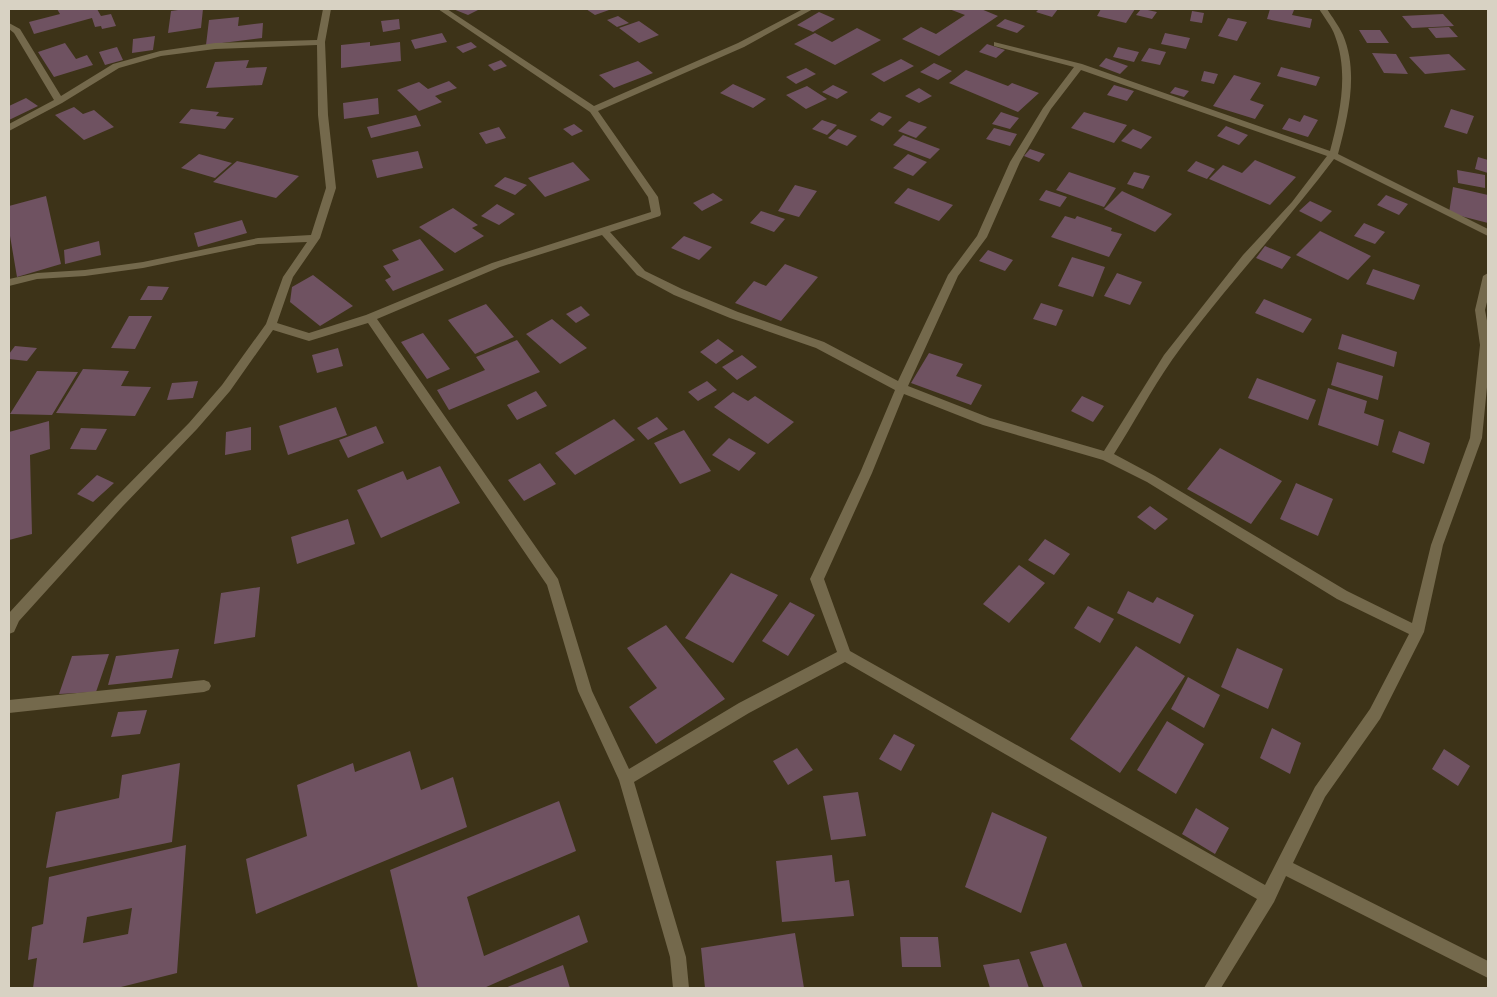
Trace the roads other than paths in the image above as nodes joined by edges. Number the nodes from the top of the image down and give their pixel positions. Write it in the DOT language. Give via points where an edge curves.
graph roads {
  1 [pos="327,9"];
  2 [pos="442,9"];
  3 [pos="809,9"];
  4 [pos="1322,9"];
  5 [pos="9,25"];
  6 [pos="321,42"];
  7 [pos="997,44"];
  8 [pos="1079,66"];
  9 [pos="59,101"];
  10 [pos="593,110"];
  11 [pos="9,128"];
  12 [pos="1333,155"];
  13 [pos="604,231"];
  14 [pos="1488,233"];
  15 [pos="315,238"];
  16 [pos="1488,276"];
  17 [pos="9,282"];
  18 [pos="370,318"];
  19 [pos="272,325"];
  20 [pos="901,388"];
  21 [pos="1482,440"];
  22 [pos="1107,456"];
  23 [pos="11,618"];
  24 [pos="1417,632"];
  25 [pos="845,654"];
  26 [pos="204,686"];
  27 [pos="9,707"];
  28 [pos="626,780"];
  29 [pos="1283,866"];
  30 [pos="1268,896"];
  31 [pos="1488,970"];
  32 [pos="681,988"];
  33 [pos="1212,988"];
  1 -- 6 [label="street"];
  2 -- 10 [label="street"];
  3 -- 10 [label="street" via="741,45"];
  4 -- 12 [label="street" via="1339,35 1347,68 1343,118"];
  5 -- 9 [label="street" via="17,31"];
  6 -- 9 [label="street" via="215,46 160,54 116,66"];
  6 -- 15 [label="street" via="323,115 331,188"];
  7 -- 8 [label="street"];
  8 -- 12 [label="street"];
  8 -- 20 [label="street" via="1047,108 1016,162 982,237 953,275"];
  9 -- 11 [label="street"];
  10 -- 13 [label="street" via="653,197 656,214"];
  12 -- 14 [label="street"];
  12 -- 22 [label="street" via="1168,358"];
  13 -- 18 [label="street" via="496,265"];
  13 -- 20 [label="street" via="641,273 734,315 820,345"];
  15 -- 17 [label="street" via="258,241 143,265"];
  15 -- 19 [label="street" via="288,277"];
  16 -- 21 [label="street" via="1480,310 1486,345"];
  18 -- 19 [label="street" via="308,337"];
  18 -- 28 [label="street" via="553,584 585,691"];
  19 -- 23 [label="street" via="226,388 193,426"];
  20 -- 22 [label="street" via="987,422"];
  20 -- 25 [label="street" via="818,579"];
  21 -- 24 [label="street" via="1438,545"];
  22 -- 24 [label="street" via="1151,479 1342,595"];
  24 -- 29 [label="street" via="1375,714 1320,792"];
  25 -- 28 [label="street" via="744,708"];
  25 -- 30 [label="street"];
  26 -- 27 [label="street"];
  28 -- 32 [label="street" via="678,958"];
  29 -- 30 [label="street"];
  29 -- 31 [label="street"];
  30 -- 33 [label="street"];
}
